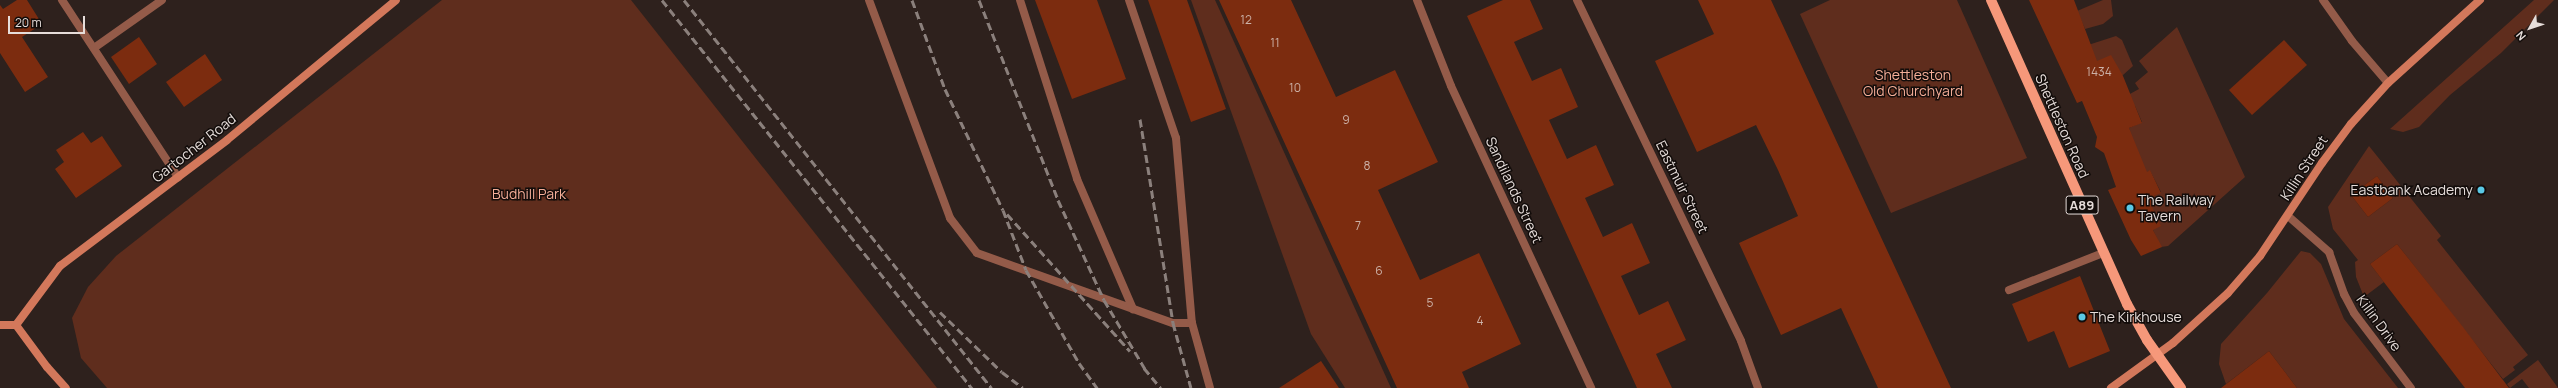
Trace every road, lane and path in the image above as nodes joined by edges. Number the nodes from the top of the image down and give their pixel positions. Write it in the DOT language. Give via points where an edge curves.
graph roads {
  1 [pos="62,0"];
  2 [pos="162,0"];
  3 [pos="396,0"];
  4 [pos="869,0"];
  5 [pos="1020,0"];
  6 [pos="1129,0"];
  7 [pos="1417,0"];
  8 [pos="1577,0"];
  9 [pos="1991,0"];
  10 [pos="2323,0"];
  11 [pos="2480,0"];
  12 [pos="94,48"];
  13 [pos="2388,83"];
  14 [pos="178,177"];
  15 [pos="2288,216"];
  16 [pos="2103,253"];
  17 [pos="2009,290"];
  18 [pos="1133,309"];
  19 [pos="1192,323"];
  20 [pos="0,324"];
  21 [pos="16,325"];
  22 [pos="2157,355"];
  23 [pos="66,388"];
  24 [pos="1210,388"];
  25 [pos="1591,388"];
  26 [pos="1758,388"];
  27 [pos="2112,388"];
  28 [pos="2181,388"];
  29 [pos="2411,388"];
  1 -- 12 [label="street"];
  2 -- 12 [label="street"];
  3 -- 14 [label="main road, Gartocher Road" via="227,140"];
  4 -- 18 [label="street" via="950,218 977,253"];
  5 -- 18 [label="street" via="1077,179"];
  6 -- 19 [label="street" via="1176,138"];
  7 -- 25 [label="street, Sandilands Street" via="1451,86"];
  8 -- 26 [label="street, Eastmuir Street" via="1741,341"];
  9 -- 16 [label="main road, Shettleston Road / A89"];
  10 -- 13 [label="street" via="2352,41"];
  11 -- 13 [label="main road, Killin Street"];
  12 -- 14 [label="street"];
  13 -- 15 [label="main road, Killin Street" via="2336,142"];
  14 -- 21 [label="main road, Gartocher Road" via="60,266"];
  15 -- 22 [label="main road, Killin Street" via="2260,256 2228,294"];
  15 -- 29 [label="street, Killin Drive" via="2329,252 2344,294 2354,313"];
  16 -- 17 [label="street"];
  16 -- 22 [label="main road, Shettleston Road / A89" via="2127,304"];
  18 -- 19 [label="street" via="1172,322"];
  19 -- 24 [label="street"];
  20 -- 21 [label="main road"];
  21 -- 23 [label="main road"];
  22 -- 27 [label="main road, Killin Street"];
  22 -- 28 [label="main road, Shettleston Road / A89"];
}
